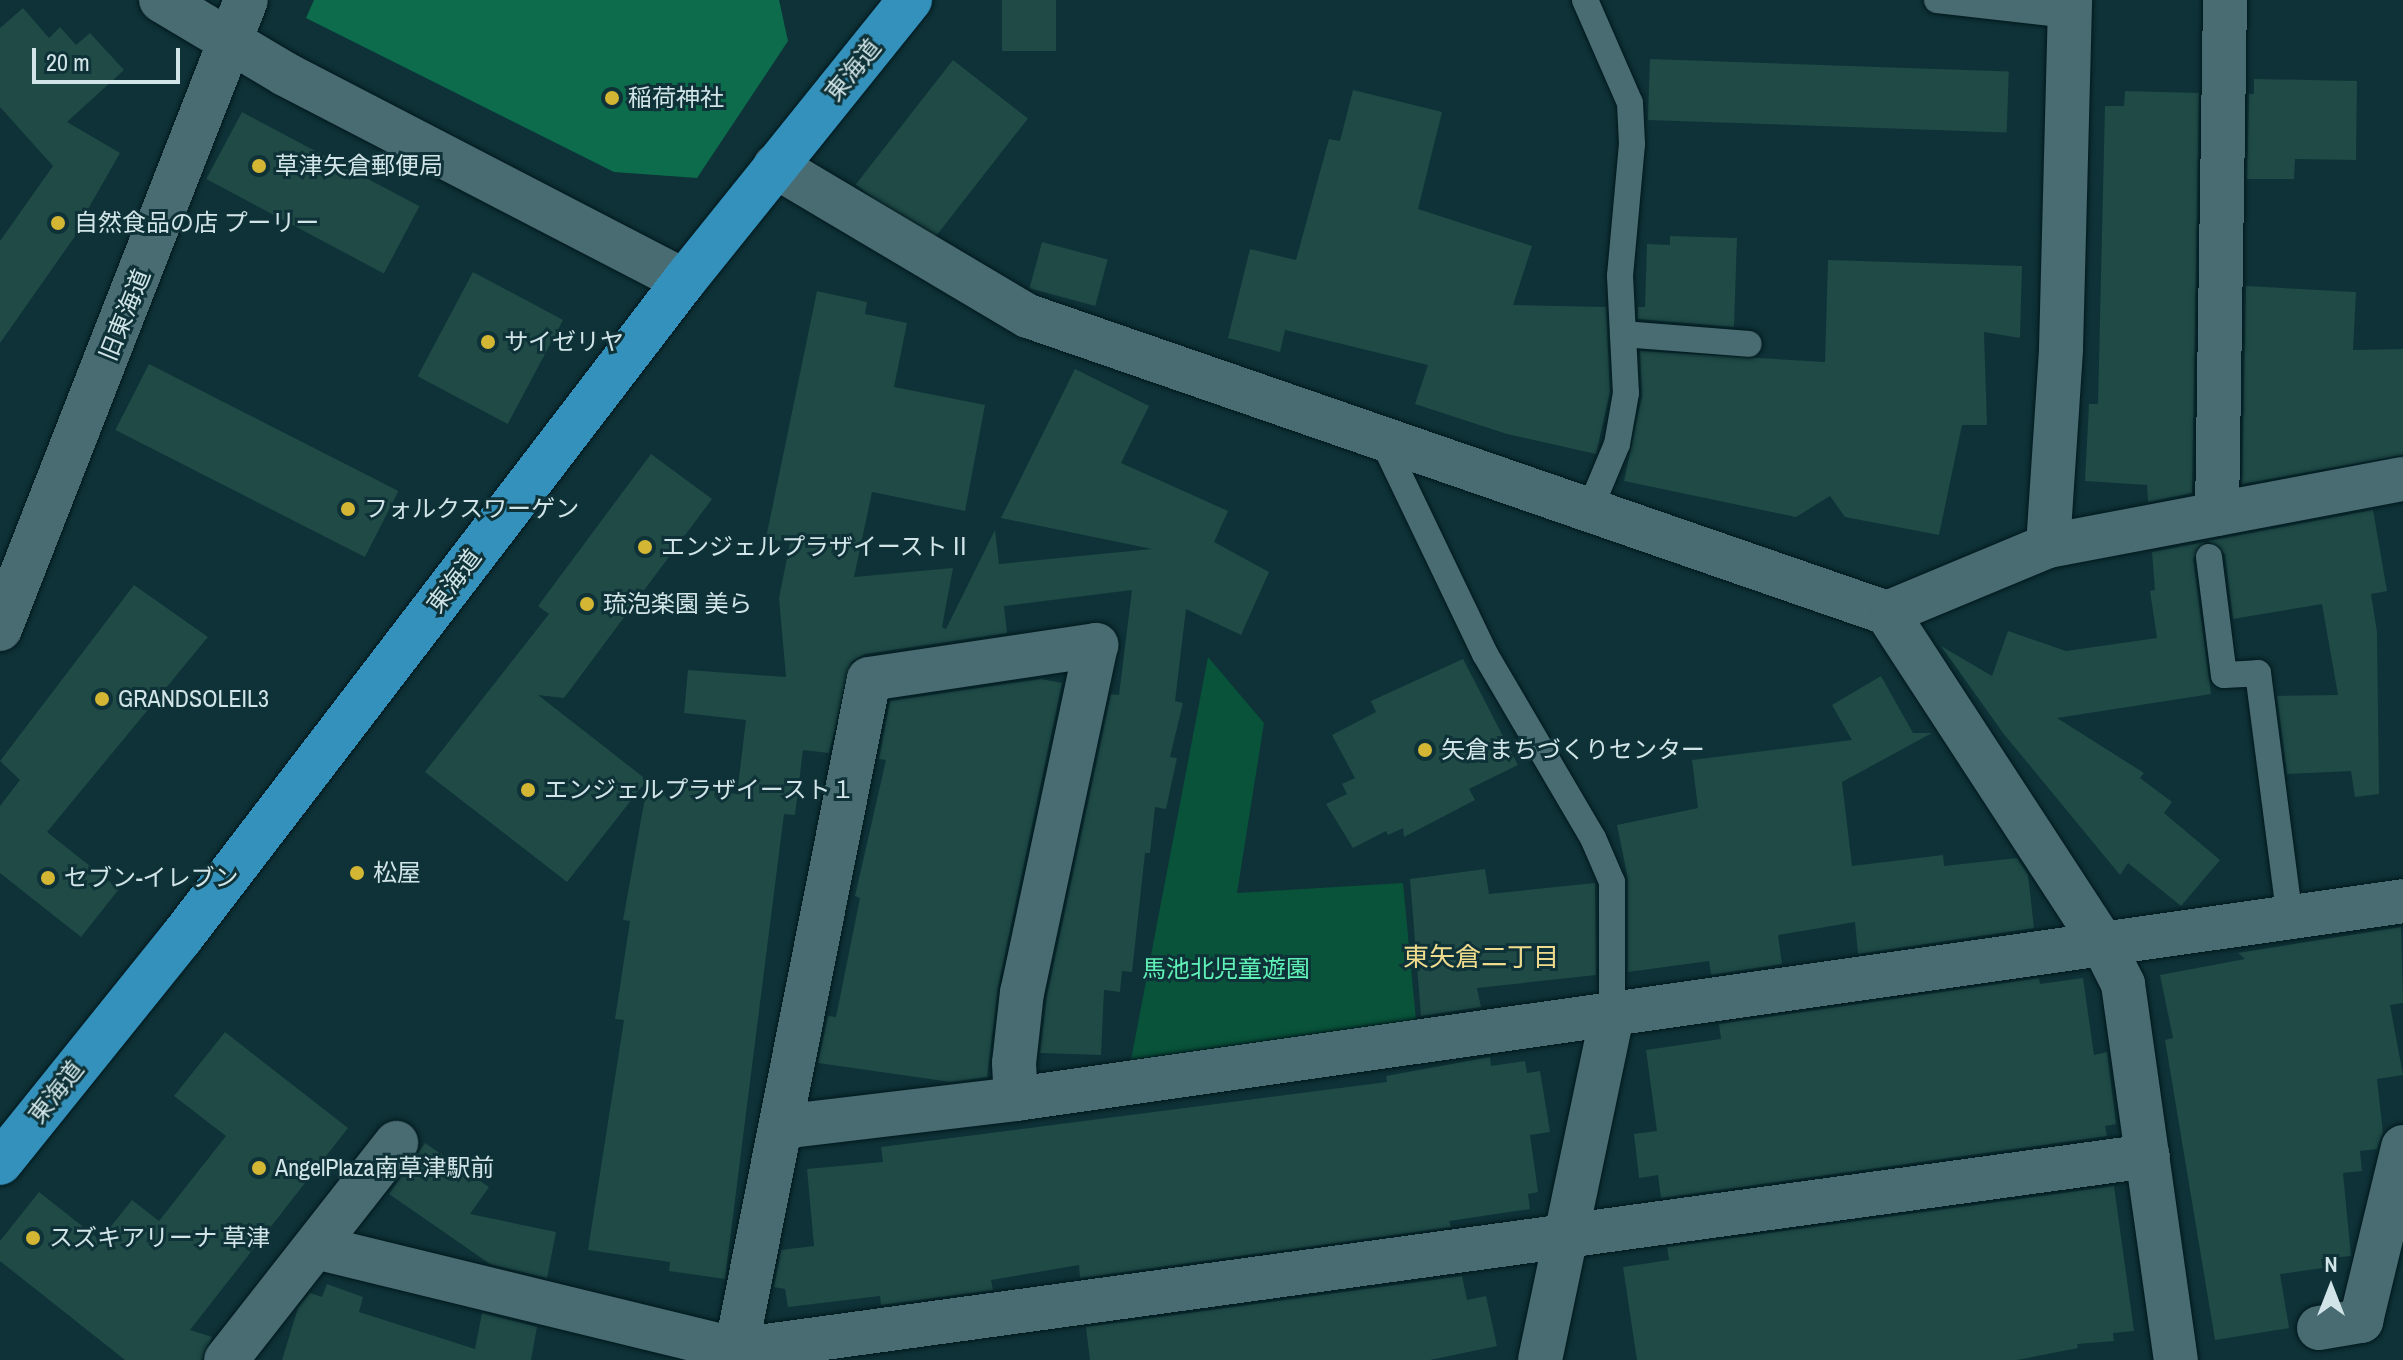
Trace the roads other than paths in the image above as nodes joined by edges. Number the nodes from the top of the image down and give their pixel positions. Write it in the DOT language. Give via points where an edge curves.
graph roads {
  1 [pos="161,0"];
  2 [pos="246,0"];
  3 [pos="910,0"];
  4 [pos="1585,0"];
  5 [pos="1937,0"];
  6 [pos="2225,0"];
  7 [pos="2070,7"];
  8 [pos="233,41"];
  9 [pos="775,166"];
  10 [pos="684,281"];
  11 [pos="1623,334"];
  12 [pos="1749,344"];
  13 [pos="1382,439"];
  14 [pos="2403,479"];
  15 [pos="1589,511"];
  16 [pos="2217,514"];
  17 [pos="2048,546"];
  18 [pos="2209,557"];
  19 [pos="1887,613"];
  20 [pos="0,629"];
  21 [pos="2403,901"];
  22 [pos="2290,918"];
  23 [pos="2103,944"];
  24 [pos="1612,1015"];
  25 [pos="1016,1099"];
  26 [pos="781,1127"];
  27 [pos="396,1143"];
  28 [pos="2403,1147"];
  29 [pos="2148,1156"];
  30 [pos="0,1163"];
  31 [pos="1565,1237"];
  32 [pos="316,1247"];
  33 [pos="2319,1328"];
  34 [pos="736,1355"];
  35 [pos="226,1360"];
  36 [pos="1540,1360"];
  37 [pos="2176,1360"];
  1 -- 8 [label="street"];
  2 -- 8 [label="street, 旧東海道"];
  3 -- 9 [label="highway, 東海道"];
  4 -- 11 [label="lane" via="1630,103 1620,276"];
  5 -- 7 [label="lane"];
  6 -- 16 [label="street"];
  7 -- 17 [label="street" via="2061,348"];
  8 -- 10 [label="street" via="285,74"];
  8 -- 20 [label="street, 旧東海道"];
  9 -- 10 [label="highway, 東海道"];
  9 -- 13 [label="street" via="1028,316"];
  10 -- 30 [label="highway, 東海道" via="181,938"];
  11 -- 12 [label="lane"];
  11 -- 15 [label="lane" via="1626,393 1617,444"];
  13 -- 15 [label="street"];
  13 -- 24 [label="lane" via="1485,654 1593,838 1612,882"];
  14 -- 16 [label="street"];
  15 -- 19 [label="street"];
  16 -- 17 [label="street"];
  17 -- 19 [label="street"];
  18 -- 22 [label="lane" via="2224,675 2258,673"];
  19 -- 23 [label="street"];
  21 -- 22 [label="street"];
  22 -- 23 [label="street"];
  23 -- 24 [label="street"];
  23 -- 29 [label="street" via="2123,984"];
  24 -- 25 [label="street"];
  24 -- 31 [label="street"];
  25 -- 26 [label="street"];
  25 -- 26 [label="street" via="1014,1063 1022,992 1096,645 869,679"];
  26 -- 34 [label="street"];
  27 -- 32 [label="street"];
  28 -- 33 [label="street" via="2361,1321"];
  29 -- 31 [label="street"];
  29 -- 37 [label="street"];
  31 -- 34 [label="street"];
  31 -- 36 [label="street"];
  32 -- 34 [label="street"];
  32 -- 35 [label="street"];
}
